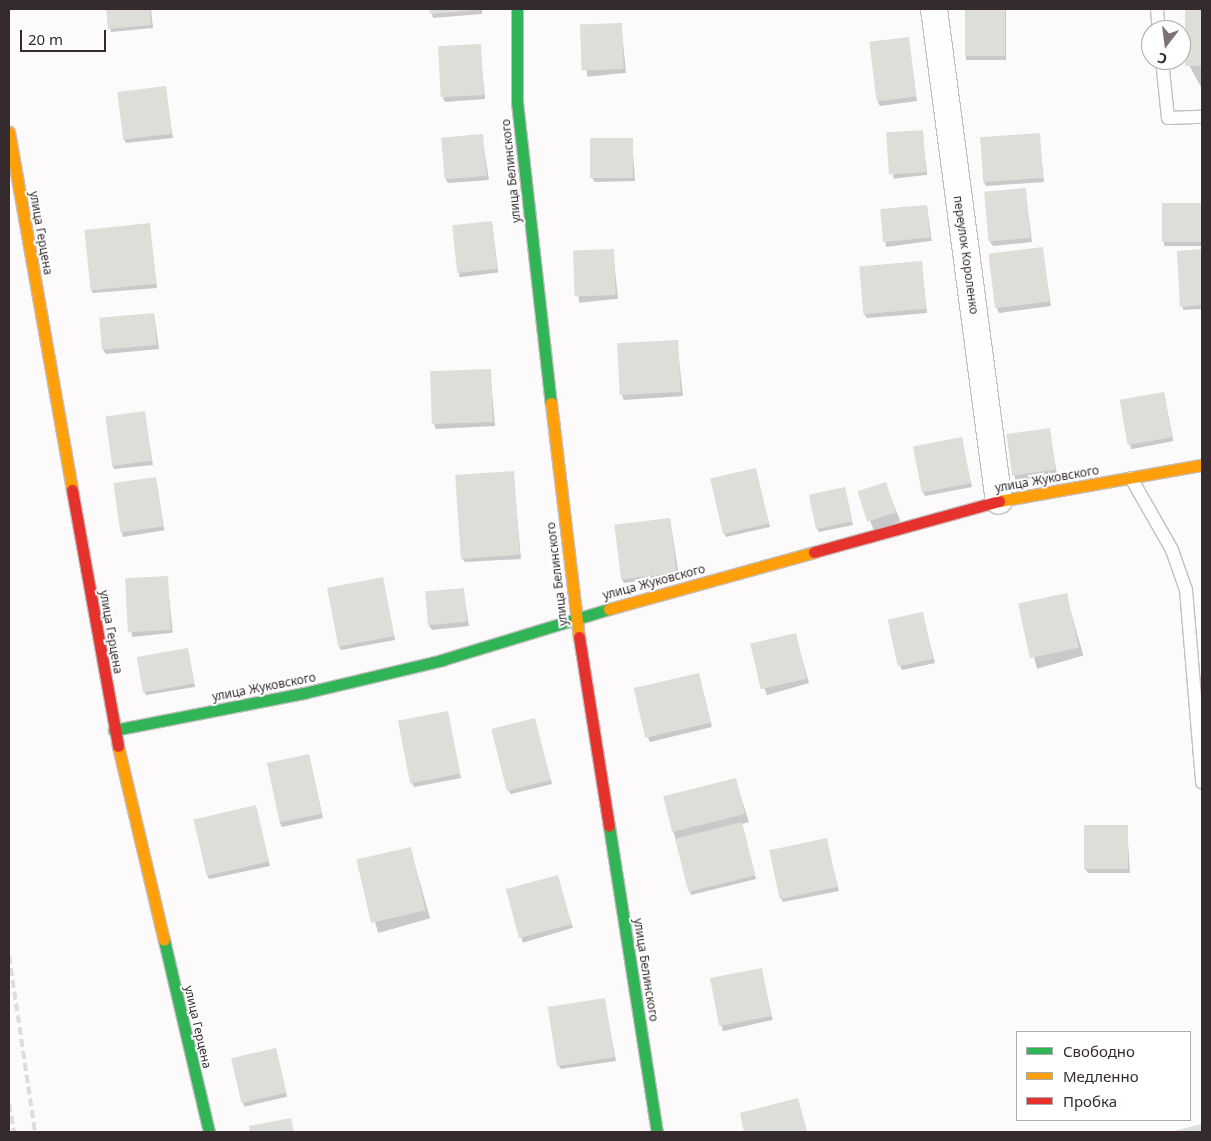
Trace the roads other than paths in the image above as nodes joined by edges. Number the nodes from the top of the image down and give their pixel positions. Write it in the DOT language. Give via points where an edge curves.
graph roads {
  1 [pos="517,9"];
  2 [pos="934,9"];
  3 [pos="1163,70"];
  4 [pos="1202,117"];
  5 [pos="9,132"];
  6 [pos="1202,465"];
  7 [pos="1131,478"];
  8 [pos="999,501"];
  9 [pos="576,618"];
  10 [pos="114,730"];
  11 [pos="1202,782"];
  12 [pos="210,1132"];
  13 [pos="657,1132"];
  1 -- 9 [label="street, улица Белинского" via="517,102"];
  2 -- 8 [label="street, переулок Короленко"];
  3 -- 4 [label="lane" via="1168,118"];
  5 -- 10 [label="street, улица Герцена"];
  6 -- 7 [label="street, улица Жуковского"];
  7 -- 8 [label="street, улица Жуковского"];
  7 -- 11 [label="lane" via="1172,550 1186,590"];
  8 -- 9 [label="street, улица Жуковского"];
  9 -- 10 [label="street, улица Жуковского" via="414,667 304,693"];
  9 -- 13 [label="street, улица Белинского"];
  10 -- 12 [label="street, улица Герцена"];
}
